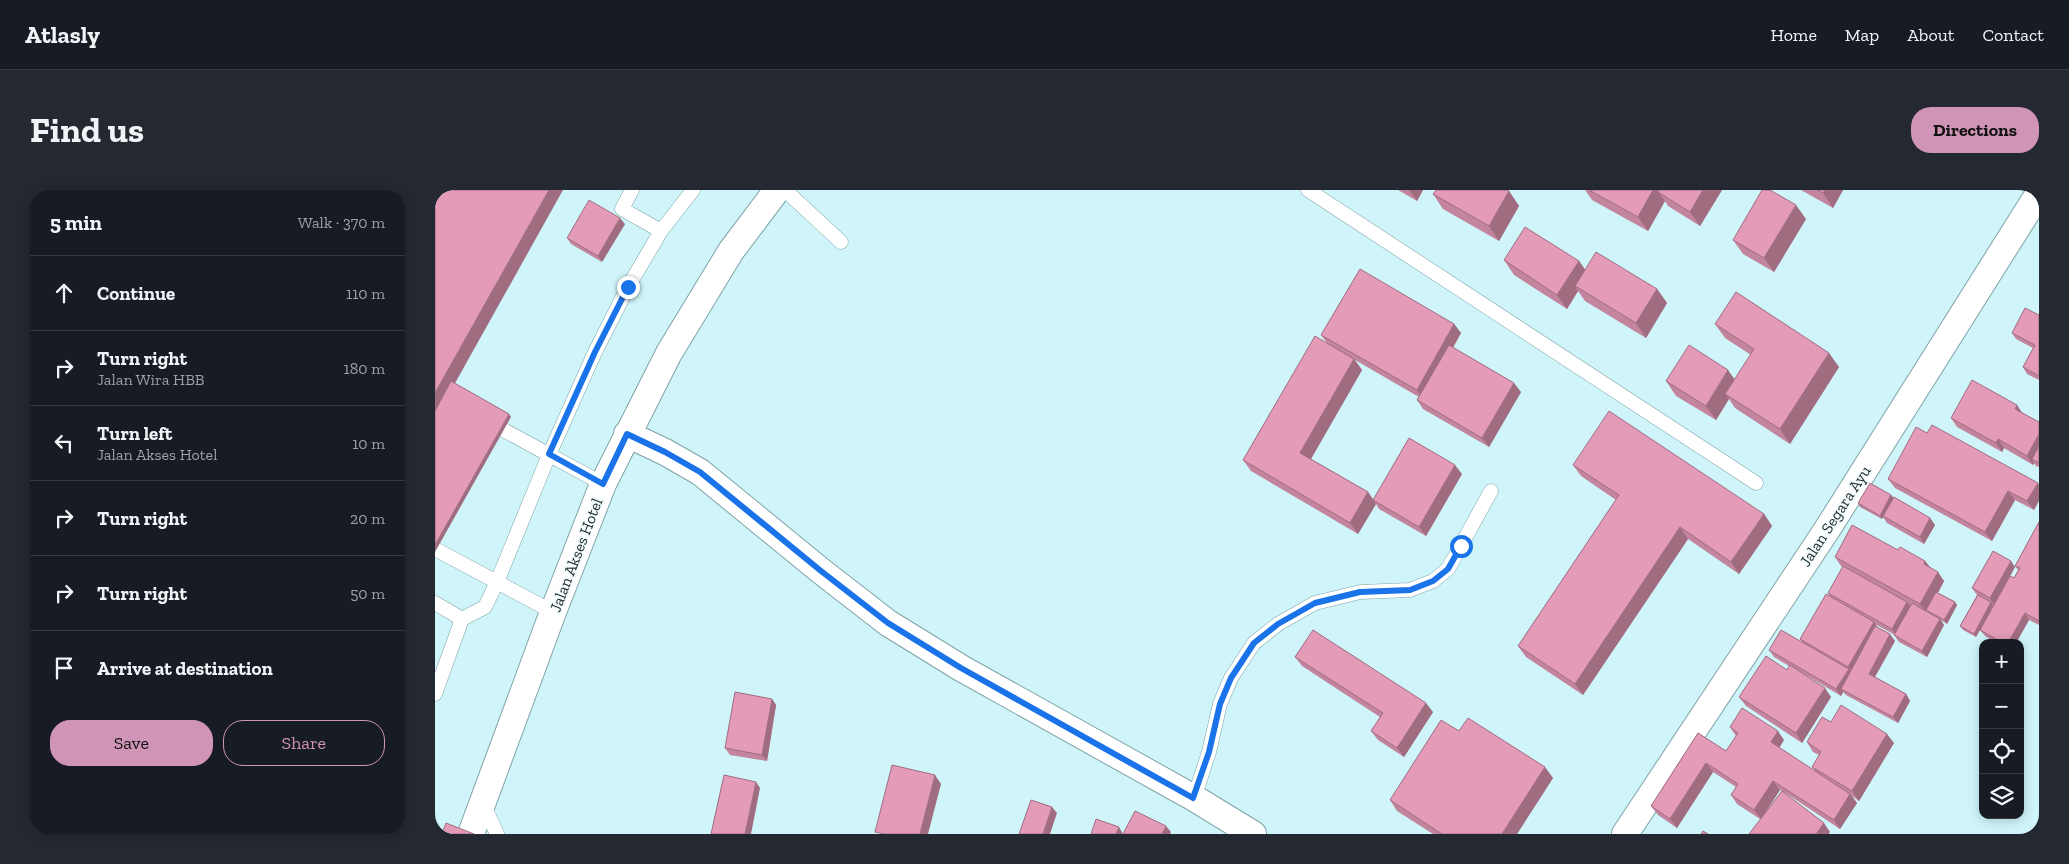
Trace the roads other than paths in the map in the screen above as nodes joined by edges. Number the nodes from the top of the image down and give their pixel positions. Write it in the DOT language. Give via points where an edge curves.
graph roads {
  1 [pos="632,190"];
  2 [pos="693,190"];
  3 [pos="777,190"];
  4 [pos="785,190"];
  5 [pos="1308,190"];
  6 [pos="2039,193"];
  7 [pos="661,230"];
  8 [pos="841,242"];
  9 [pos="479,417"];
  10 [pos="627,434"];
  11 [pos="549,454"];
  12 [pos="1756,483"];
  13 [pos="603,484"];
  14 [pos="1491,491"];
  15 [pos="435,549"];
  16 [pos="497,582"];
  17 [pos="435,604"];
  18 [pos="553,612"];
  19 [pos="462,619"];
  20 [pos="435,694"];
  21 [pos="1193,798"];
  22 [pos="483,803"];
  23 [pos="471,834"];
  24 [pos="497,834"];
  25 [pos="1253,834"];
  26 [pos="1625,834"];
  1 -- 7 [label="lane" via="621,209"];
  2 -- 7 [label="lane"];
  3 -- 10 [label="street, Jalan Akses Hotel" via="721,268 669,353"];
  4 -- 8 [label="lane"];
  5 -- 12 [label="lane"];
  6 -- 26 [label="street, Jalan Segara Ayu" via="1828,528"];
  7 -- 11 [label="lane" via="595,352"];
  9 -- 11 [label="lane"];
  10 -- 13 [label="street, Jalan Akses Hotel"];
  10 -- 21 [label="street" via="700,472 888,623 961,668"];
  11 -- 13 [label="lane"];
  11 -- 16 [label="lane"];
  13 -- 18 [label="street, Jalan Akses Hotel"];
  14 -- 21 [label="lane" via="1448,569 1433,581 1410,590 1360,592 1315,603 1278,624 1254,643 1231,678 1220,704 1209,752"];
  15 -- 16 [label="lane"];
  16 -- 18 [label="lane"];
  16 -- 19 [label="lane" via="485,607"];
  17 -- 19 [label="lane"];
  18 -- 22 [label="street, Jalan Akses Hotel"];
  19 -- 20 [label="lane"];
  21 -- 25 [label="street"];
  22 -- 23 [label="street, Jalan Akses Hotel"];
  22 -- 24 [label="lane"];
}
